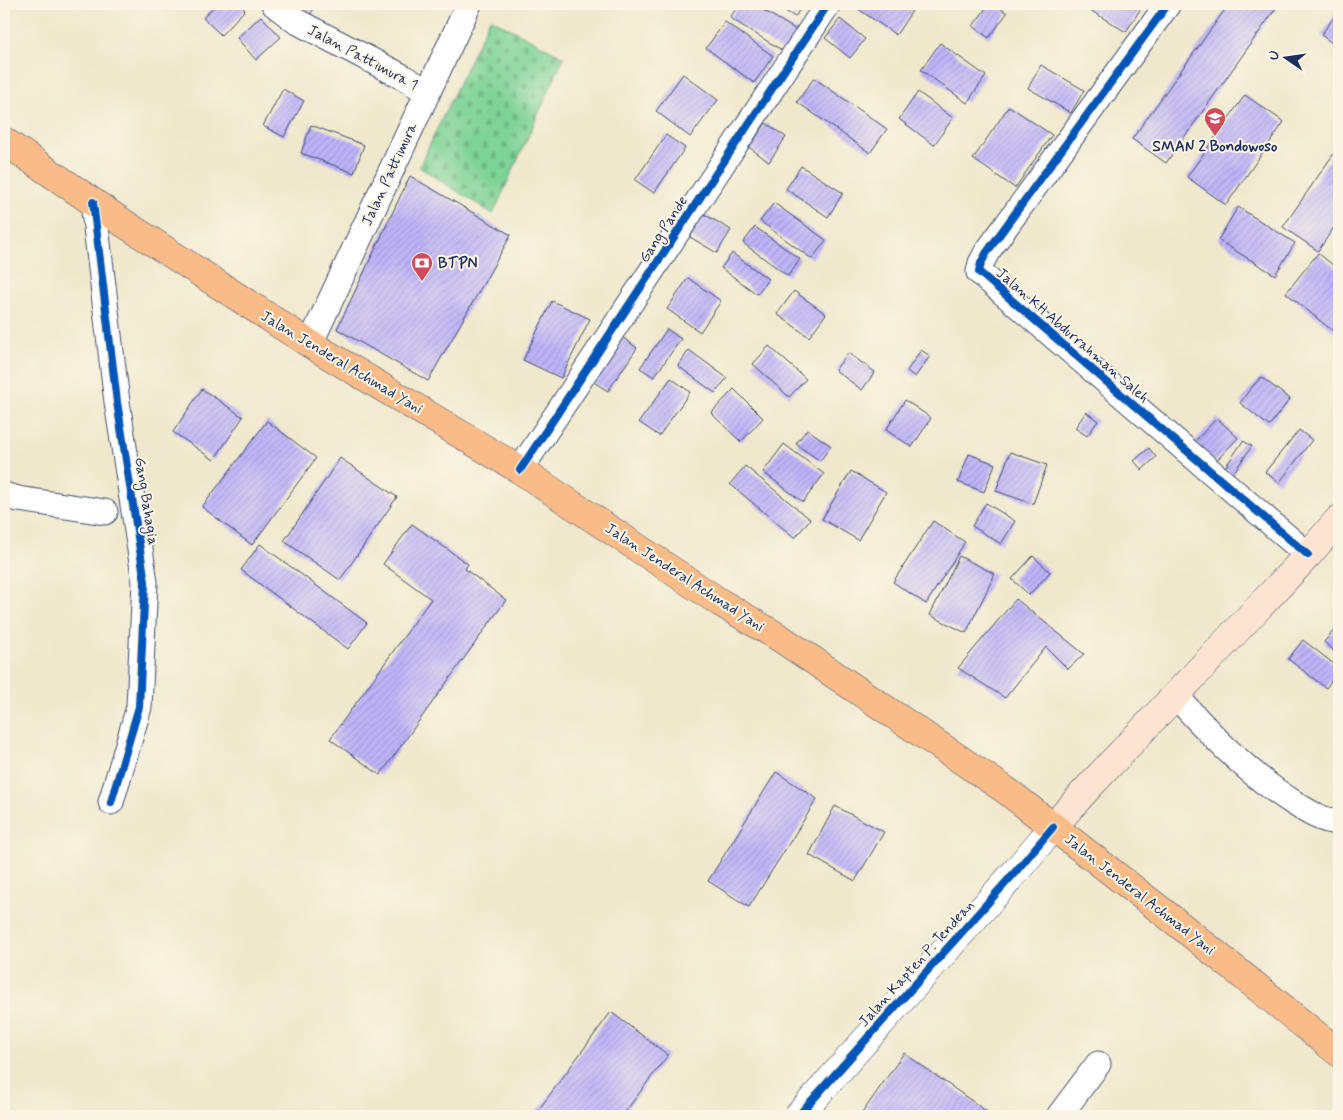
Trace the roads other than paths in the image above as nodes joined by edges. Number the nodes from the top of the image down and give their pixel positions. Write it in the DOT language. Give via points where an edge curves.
graph roads {
  1 [pos="274,4"];
  2 [pos="469,4"];
  3 [pos="828,4"];
  4 [pos="1168,4"];
  5 [pos="428,92"];
  6 [pos="4,141"];
  7 [pos="93,202"];
  8 [pos="310,344"];
  9 [pos="520,470"];
  10 [pos="4,495"];
  11 [pos="105,512"];
  12 [pos="1339,519"];
  13 [pos="1308,555"];
  14 [pos="1175,696"];
  15 [pos="111,802"];
  16 [pos="1339,822"];
  17 [pos="1054,826"];
  18 [pos="1339,1053"];
  19 [pos="1098,1064"];
  20 [pos="798,1116"];
  21 [pos="1059,1116"];
  1 -- 5 [label="street, Jalan Pattimura 1" via="296,21"];
  2 -- 5 [label="street, Jalan Pattimura"];
  3 -- 9 [label="street, Gang Pande"];
  4 -- 13 [label="street, Jalan KH Abdurrahman Saleh" via="987,252 980,272"];
  5 -- 8 [label="street, Jalan Pattimura"];
  6 -- 7 [label="main road, Jalan Jenderal Achmad Yani"];
  7 -- 8 [label="main road, Jalan Jenderal Achmad Yani"];
  7 -- 15 [label="street, Gang Bahagia" via="117,402 146,582 139,707"];
  8 -- 9 [label="main road, Jalan Jenderal Achmad Yani"];
  9 -- 17 [label="main road, Jalan Jenderal Achmad Yani" via="721,603 796,648 1008,791"];
  10 -- 11 [label="street"];
  12 -- 13 [label="main road"];
  13 -- 14 [label="main road"];
  14 -- 16 [label="street" via="1240,762 1278,793 1327,821"];
  14 -- 17 [label="main road"];
  17 -- 18 [label="main road, Jalan Jenderal Achmad Yani"];
  17 -- 20 [label="street, Jalan Kapten P. Tendean"];
  19 -- 21 [label="street"];
}
